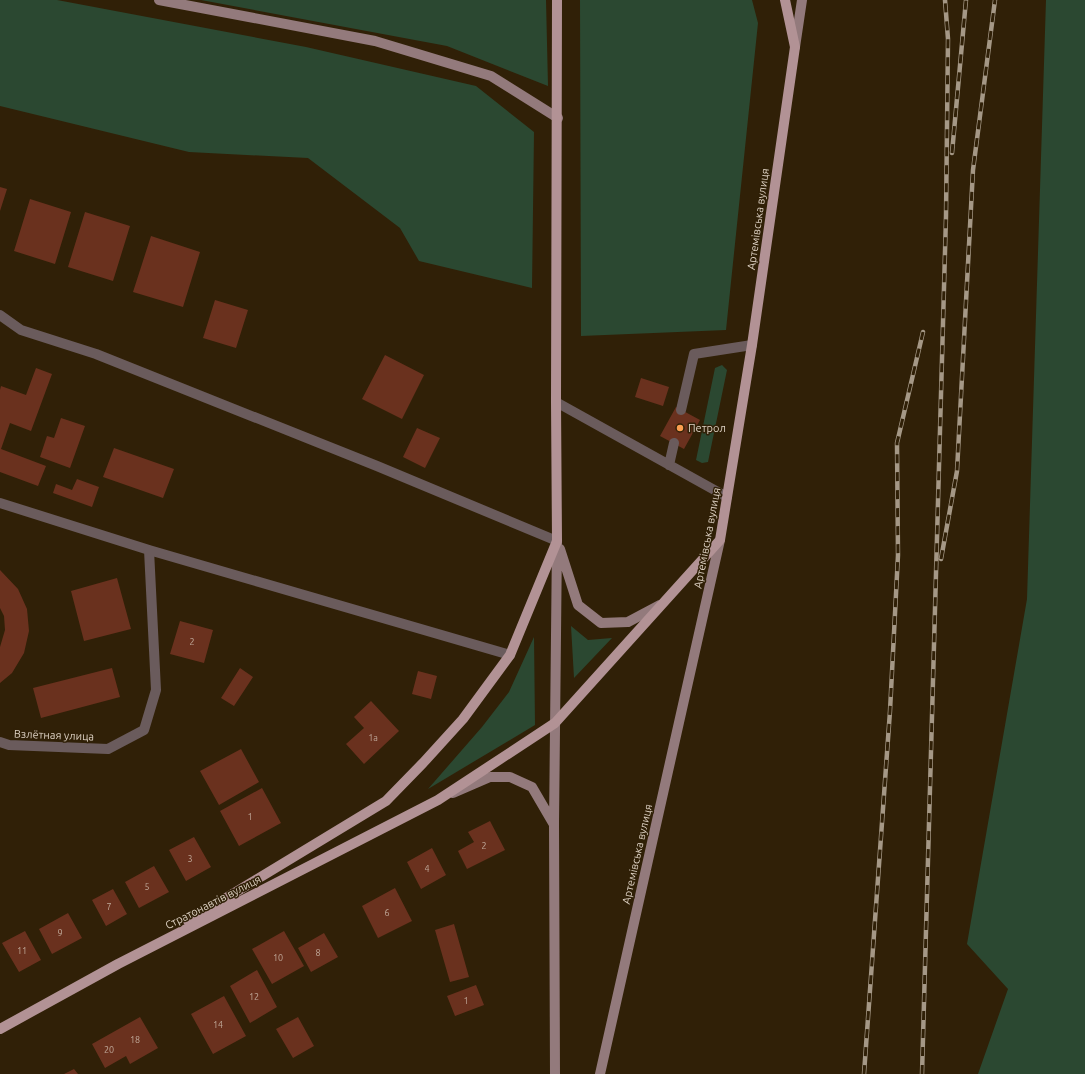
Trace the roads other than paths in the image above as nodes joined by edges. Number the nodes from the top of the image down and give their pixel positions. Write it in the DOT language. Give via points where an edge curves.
graph roads {
  1 [pos="159,0"];
  2 [pos="558,0"];
  3 [pos="785,0"];
  4 [pos="802,0"];
  5 [pos="795,47"];
  6 [pos="558,118"];
  7 [pos="0,315"];
  8 [pos="752,345"];
  9 [pos="556,402"];
  10 [pos="681,410"];
  11 [pos="674,444"];
  12 [pos="669,465"];
  13 [pos="727,497"];
  14 [pos="0,503"];
  15 [pos="720,540"];
  16 [pos="557,541"];
  17 [pos="149,550"];
  18 [pos="660,605"];
  19 [pos="510,655"];
  20 [pos="555,722"];
  21 [pos="0,742"];
  22 [pos="438,800"];
  23 [pos="554,824"];
  24 [pos="118,964"];
  25 [pos="0,1029"];
  26 [pos="555,1074"];
  27 [pos="600,1074"];
  1 -- 6 [label="main road" via="375,41 491,76"];
  2 -- 6 [label="main road"];
  3 -- 5 [label="main road"];
  4 -- 5 [label="main road, Артемівська вулиця"];
  5 -- 8 [label="main road, Артемівська вулиця"];
  6 -- 9 [label="main road"];
  7 -- 16 [label="street" via="21,330 111,360"];
  8 -- 10 [label="street" via="694,354"];
  8 -- 13 [label="main road, Артемівська вулиця"];
  9 -- 12 [label="street"];
  9 -- 16 [label="main road"];
  11 -- 12 [label="street"];
  12 -- 13 [label="street"];
  13 -- 15 [label="main road, Артемівська вулиця"];
  14 -- 17 [label="street"];
  15 -- 18 [label="main road, Стратонавтів вулиця"];
  15 -- 27 [label="main road, Артемівська вулиця"];
  16 -- 18 [label="main road" via="578,605 601,623 628,622"];
  16 -- 19 [label="main road"];
  16 -- 20 [label="main road"];
  17 -- 19 [label="street"];
  17 -- 21 [label="street, Взлётная улица" via="156,690 144,730 108,749 9,745"];
  18 -- 20 [label="main road, Стратонавтів вулиця"];
  19 -- 24 [label="main road" via="464,719 386,801"];
  20 -- 22 [label="main road, Стратонавтів вулиця"];
  20 -- 23 [label="main road"];
  22 -- 23 [label="main road" via="490,777 510,777 532,788"];
  22 -- 24 [label="main road, Стратонавтів вулиця"];
  23 -- 26 [label="main road"];
  24 -- 25 [label="main road, Стратонавтів вулиця"];
}
